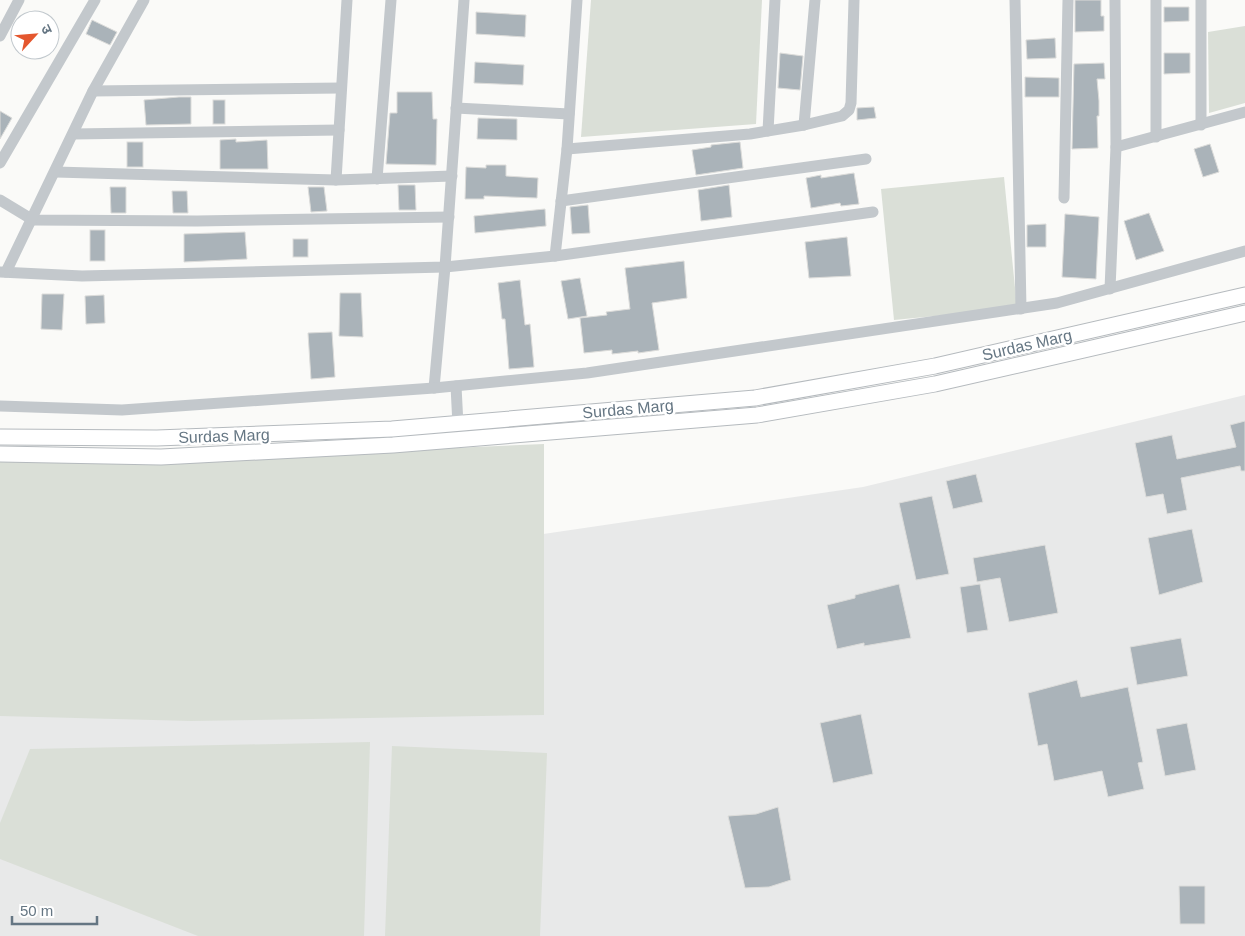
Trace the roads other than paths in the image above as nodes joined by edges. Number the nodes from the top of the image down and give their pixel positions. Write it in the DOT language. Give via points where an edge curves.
graph roads {
  1 [pos="19,0"];
  2 [pos="94,0"];
  3 [pos="144,0"];
  4 [pos="347,0"];
  5 [pos="390,0"];
  6 [pos="464,0"];
  7 [pos="577,0"];
  8 [pos="774,0"];
  9 [pos="814,0"];
  10 [pos="854,0"];
  11 [pos="1015,0"];
  12 [pos="1068,0"];
  13 [pos="1115,0"];
  14 [pos="1156,0"];
  15 [pos="1201,0"];
  16 [pos="0,36"];
  17 [pos="341,88"];
  18 [pos="93,91"];
  19 [pos="456,108"];
  20 [pos="1245,112"];
  21 [pos="569,114"];
  22 [pos="1201,125"];
  23 [pos="804,126"];
  24 [pos="339,130"];
  25 [pos="768,131"];
  26 [pos="73,134"];
  27 [pos="1156,136"];
  28 [pos="1116,147"];
  29 [pos="567,149"];
  30 [pos="866,159"];
  31 [pos="0,163"];
  32 [pos="56,172"];
  33 [pos="452,176"];
  34 [pos="377,179"];
  35 [pos="336,180"];
  36 [pos="1064,198"];
  37 [pos="0,200"];
  38 [pos="561,201"];
  39 [pos="874,212"];
  40 [pos="449,217"];
  41 [pos="33,220"];
  42 [pos="1245,252"];
  43 [pos="555,256"];
  44 [pos="446,267"];
  45 [pos="3,272"];
  46 [pos="1110,289"];
  47 [pos="1245,295"];
  48 [pos="1021,309"];
  49 [pos="1245,313"];
  50 [pos="456,386"];
  51 [pos="434,388"];
  52 [pos="0,406"];
  53 [pos="559,415"];
  54 [pos="458,424"];
  55 [pos="559,433"];
  56 [pos="0,438"];
  57 [pos="0,454"];
  1 -- 16 [label="street"];
  2 -- 31 [label="street"];
  3 -- 18 [label="street"];
  4 -- 17 [label="street"];
  5 -- 34 [label="street"];
  6 -- 19 [label="street"];
  7 -- 21 [label="street"];
  8 -- 25 [label="street"];
  9 -- 23 [label="street"];
  10 -- 23 [label="street" via="849,110 833,120"];
  11 -- 48 [label="street"];
  12 -- 36 [label="street"];
  13 -- 28 [label="street"];
  14 -- 27 [label="street"];
  15 -- 22 [label="street"];
  17 -- 18 [label="street"];
  17 -- 24 [label="street"];
  18 -- 26 [label="street"];
  19 -- 21 [label="street"];
  19 -- 33 [label="street"];
  20 -- 22 [label="street"];
  21 -- 29 [label="street"];
  22 -- 27 [label="street"];
  23 -- 25 [label="street"];
  24 -- 26 [label="street"];
  24 -- 35 [label="street"];
  25 -- 29 [label="street"];
  26 -- 32 [label="street"];
  27 -- 28 [label="street"];
  28 -- 46 [label="street"];
  29 -- 38 [label="street"];
  30 -- 38 [label="street"];
  32 -- 35 [label="street"];
  32 -- 41 [label="street"];
  33 -- 34 [label="street"];
  33 -- 40 [label="street"];
  34 -- 35 [label="street"];
  37 -- 41 [label="street"];
  38 -- 43 [label="street"];
  39 -- 43 [label="street"];
  40 -- 41 [label="street"];
  40 -- 44 [label="street"];
  41 -- 45 [label="street"];
  42 -- 46 [label="street"];
  43 -- 44 [label="street"];
  44 -- 45 [label="street" via="82,276"];
  44 -- 51 [label="street"];
  46 -- 48 [label="street"];
  47 -- 53 [label="main road, Surdas Marg" via="935,366 755,398"];
  48 -- 50 [label="street" via="587,373"];
  49 -- 55 [label="main road, Surdas Marg" via="935,384 757,415"];
  50 -- 51 [label="street"];
  50 -- 54 [label="street"];
  51 -- 52 [label="street" via="122,410"];
  53 -- 54 [label="main road, Surdas Marg"];
  53 -- 55 [label="main road"];
  54 -- 56 [label="main road, Surdas Marg" via="158,438"];
  55 -- 57 [label="main road, Surdas Marg" via="161,457"];
}
